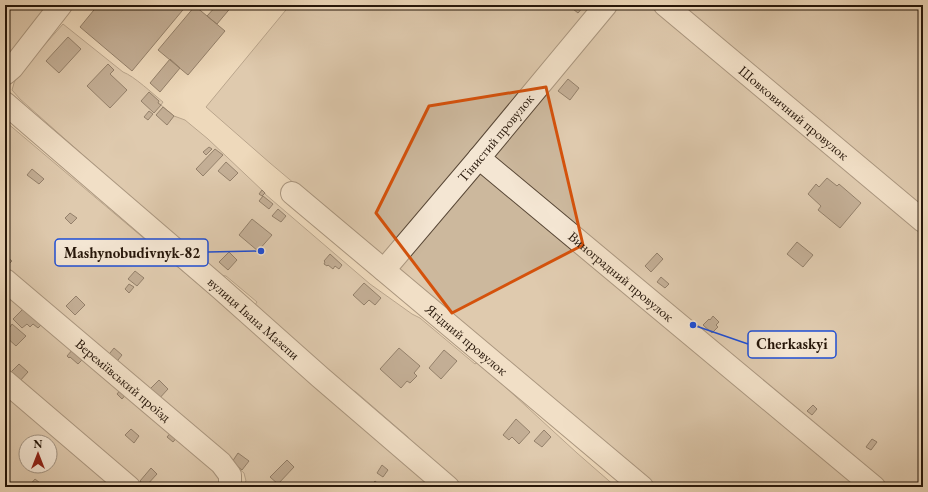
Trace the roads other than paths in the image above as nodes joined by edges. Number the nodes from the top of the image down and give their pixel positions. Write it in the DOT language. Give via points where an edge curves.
graph roads {
  1 [pos="61,5"];
  2 [pos="606,5"];
  3 [pos="665,5"];
  4 [pos="5,74"];
  5 [pos="5,103"];
  6 [pos="479,158"];
  7 [pos="292,193"];
  8 [pos="923,221"];
  9 [pos="384,270"];
  10 [pos="5,280"];
  11 [pos="5,381"];
  12 [pos="129,487"];
  13 [pos="230,487"];
  14 [pos="448,487"];
  15 [pos="642,487"];
  16 [pos="874,487"];
  1 -- 4 [label="street"];
  2 -- 6 [label="street, Тінистий провулок"];
  3 -- 8 [label="street, Шовковичний провулок"];
  5 -- 14 [label="street, вулиця Івана Мазепи"];
  6 -- 9 [label="street, Тінистий провулок"];
  6 -- 16 [label="street, Виноградний провулок"];
  7 -- 9 [label="street, Ягідний провулок"];
  9 -- 15 [label="street, Ягідний провулок"];
  10 -- 13 [label="street, Вереміївський проїзд" via="221,463 230,475"];
  11 -- 12 [label="street"];
}
